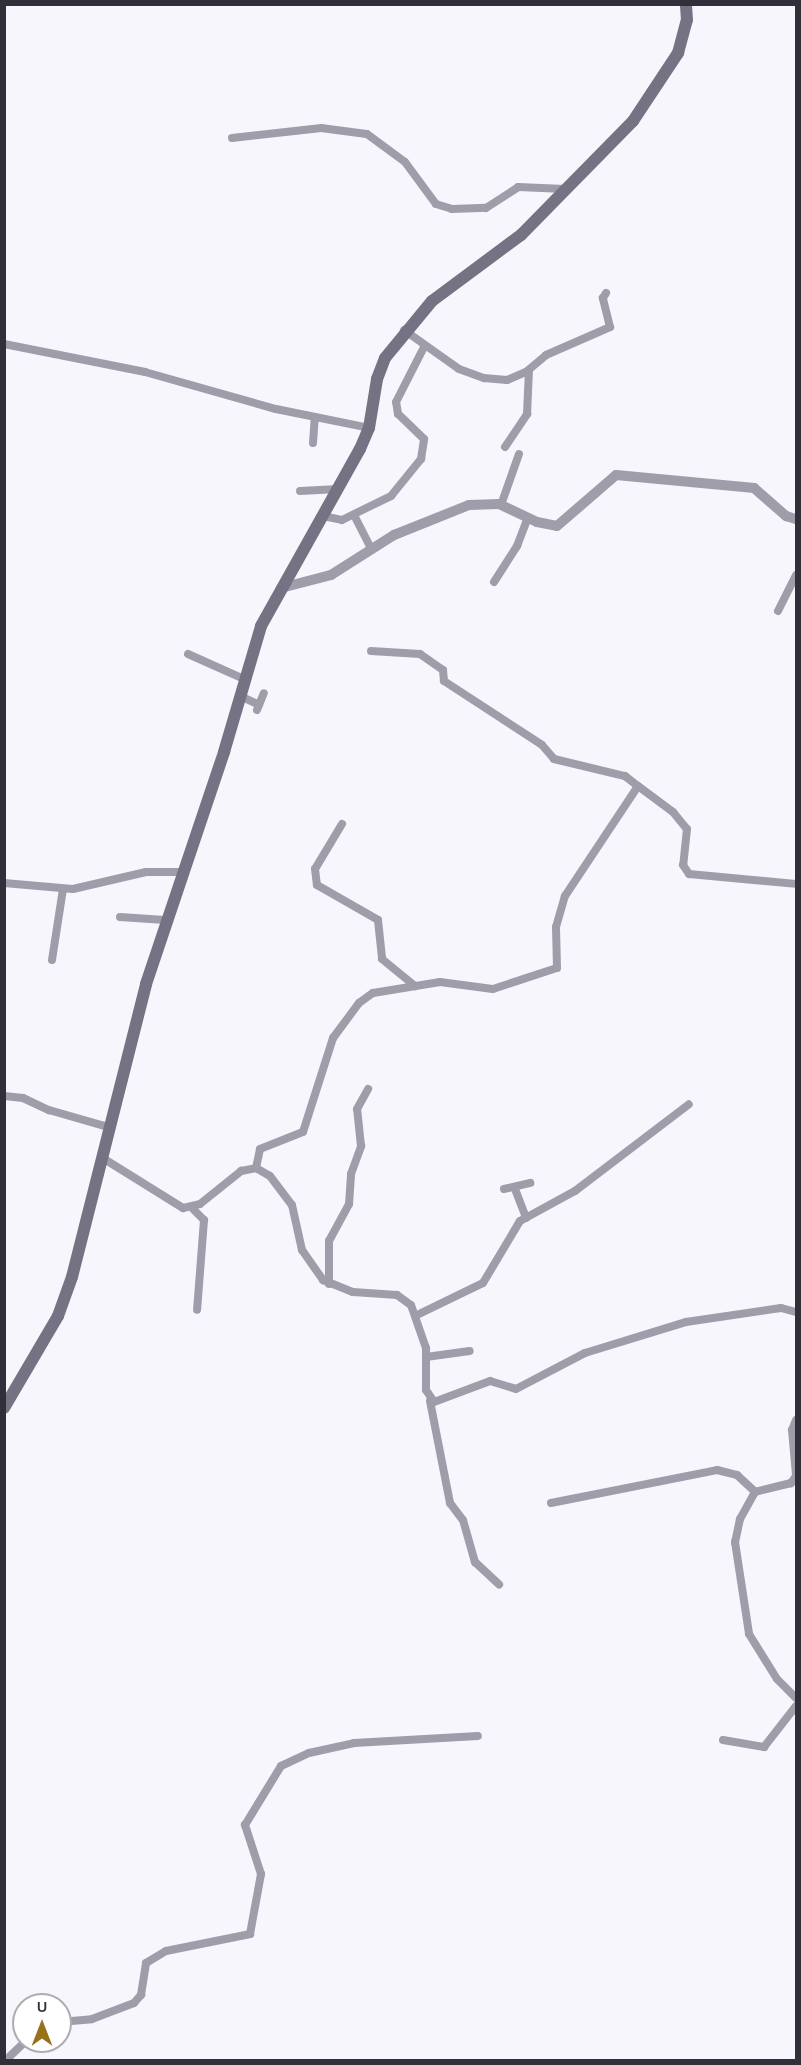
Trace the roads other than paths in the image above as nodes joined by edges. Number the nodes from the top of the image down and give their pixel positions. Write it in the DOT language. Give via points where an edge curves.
graph roads {
  1 [pos="686,4"];
  2 [pos="232,138"];
  3 [pos="565,189"];
  4 [pos="606,293"];
  5 [pos="404,330"];
  6 [pos="4,344"];
  7 [pos="424,347"];
  8 [pos="529,370"];
  9 [pos="315,417"];
  10 [pos="369,428"];
  11 [pos="313,443"];
  12 [pos="505,447"];
  13 [pos="519,454"];
  14 [pos="338,489"];
  15 [pos="300,491"];
  16 [pos="501,505"];
  17 [pos="354,515"];
  18 [pos="323,516"];
  19 [pos="796,521"];
  20 [pos="537,522"];
  21 [pos="372,550"];
  22 [pos="796,575"];
  23 [pos="494,582"];
  24 [pos="281,588"];
  25 [pos="778,611"];
  26 [pos="371,651"];
  27 [pos="188,654"];
  28 [pos="244,679"];
  29 [pos="264,693"];
  30 [pos="240,696"];
  31 [pos="638,786"];
  32 [pos="342,824"];
  33 [pos="181,872"];
  34 [pos="4,883"];
  35 [pos="796,884"];
  36 [pos="63,889"];
  37 [pos="120,917"];
  38 [pos="165,920"];
  39 [pos="52,960"];
  40 [pos="416,986"];
  41 [pos="368,1089"];
  42 [pos="4,1096"];
  43 [pos="689,1104"];
  44 [pos="108,1127"];
  45 [pos="101,1157"];
  46 [pos="256,1168"];
  47 [pos="530,1183"];
  48 [pos="504,1189"];
  49 [pos="515,1189"];
  50 [pos="192,1208"];
  51 [pos="526,1218"];
  52 [pos="328,1284"];
  53 [pos="197,1310"];
  54 [pos="796,1312"];
  55 [pos="417,1315"];
  56 [pos="470,1351"];
  57 [pos="426,1357"];
  58 [pos="430,1401"];
  59 [pos="4,1408"];
  60 [pos="796,1420"];
  61 [pos="796,1476"];
  62 [pos="755,1492"];
  63 [pos="551,1503"];
  64 [pos="499,1584"];
  65 [pos="796,1698"];
  66 [pos="796,1706"];
  67 [pos="478,1736"];
  68 [pos="723,1740"];
  69 [pos="72,2021"];
  1 -- 3 [label="main road" via="682,43 661,83 616,141"];
  2 -- 3 [label="street" via="321,128 367,134 405,162 431,200 443,207 479,210 518,187"];
  3 -- 5 [label="main road" via="521,235 448,288"];
  4 -- 8 [label="street" via="603,298 610,327 546,355"];
  5 -- 7 [label="street"];
  5 -- 10 [label="main road" via="379,373"];
  6 -- 9 [label="street" via="145,372"];
  7 -- 8 [label="street" via="484,378 507,380"];
  7 -- 17 [label="street" via="396,402 398,414 424,439 421,459 398,490"];
  8 -- 12 [label="street" via="527,414"];
  9 -- 10 [label="street"];
  9 -- 11 [label="street"];
  10 -- 14 [label="main road"];
  13 -- 16 [label="street"];
  14 -- 15 [label="street"];
  14 -- 18 [label="main road"];
  16 -- 20 [label="street"];
  16 -- 21 [label="street" via="478,504 435,516"];
  17 -- 18 [label="street" via="338,520"];
  17 -- 21 [label="street"];
  18 -- 24 [label="main road"];
  19 -- 20 [label="street" via="754,488 619,475 610,478 564,522"];
  20 -- 23 [label="street"];
  21 -- 24 [label="street" via="324,578"];
  22 -- 25 [label="street"];
  24 -- 28 [label="main road" via="261,626"];
  26 -- 31 [label="street" via="420,654 443,670 444,681 542,744 554,759 625,776"];
  27 -- 28 [label="street"];
  28 -- 30 [label="main road"];
  29 -- 30 [label="street" via="258,707"];
  30 -- 33 [label="main road"];
  31 -- 35 [label="street" via="652,793 687,829 683,865 689,874"];
  31 -- 40 [label="street" via="565,896 556,927 557,968 493,989 454,982"];
  32 -- 40 [label="street" via="315,869 317,885 378,920 382,959"];
  33 -- 36 [label="street" via="146,872"];
  33 -- 38 [label="main road"];
  34 -- 36 [label="street"];
  36 -- 39 [label="street"];
  37 -- 38 [label="street"];
  38 -- 44 [label="main road"];
  40 -- 46 [label="street" via="373,993 359,1003 333,1038 303,1132 260,1149"];
  41 -- 52 [label="street" via="357,1109 361,1146 351,1174 349,1204 328,1249"];
  42 -- 44 [label="street" via="23,1098"];
  43 -- 51 [label="street" via="582,1186"];
  44 -- 45 [label="main road"];
  45 -- 50 [label="street" via="173,1205"];
  45 -- 59 [label="main road" via="62,1308"];
  46 -- 50 [label="street" via="235,1175"];
  46 -- 52 [label="street" via="270,1176 287,1196 297,1215 302,1250"];
  47 -- 49 [label="street"];
  48 -- 49 [label="street"];
  49 -- 51 [label="street"];
  50 -- 53 [label="street" via="204,1220"];
  51 -- 55 [label="street" via="505,1241 487,1280"];
  52 -- 55 [label="street" via="353,1292 406,1298"];
  54 -- 58 [label="street" via="781,1308 686,1322 585,1353 516,1389 490,1380 441,1402"];
  55 -- 57 [label="street"];
  56 -- 57 [label="street"];
  57 -- 58 [label="street"];
  58 -- 64 [label="street" via="450,1503 463,1520 475,1562"];
  60 -- 61 [label="street" via="792,1430"];
  61 -- 62 [label="street" via="791,1483"];
  62 -- 63 [label="street" via="736,1475 717,1470"];
  62 -- 65 [label="street" via="736,1536 746,1627 777,1679"];
  66 -- 68 [label="street" via="764,1747"];
  67 -- 69 [label="street" via="354,1743 309,1753 281,1766 245,1825 261,1874 250,1934 166,1951 146,1963 141,1995 134,2002 92,2019"];
}
